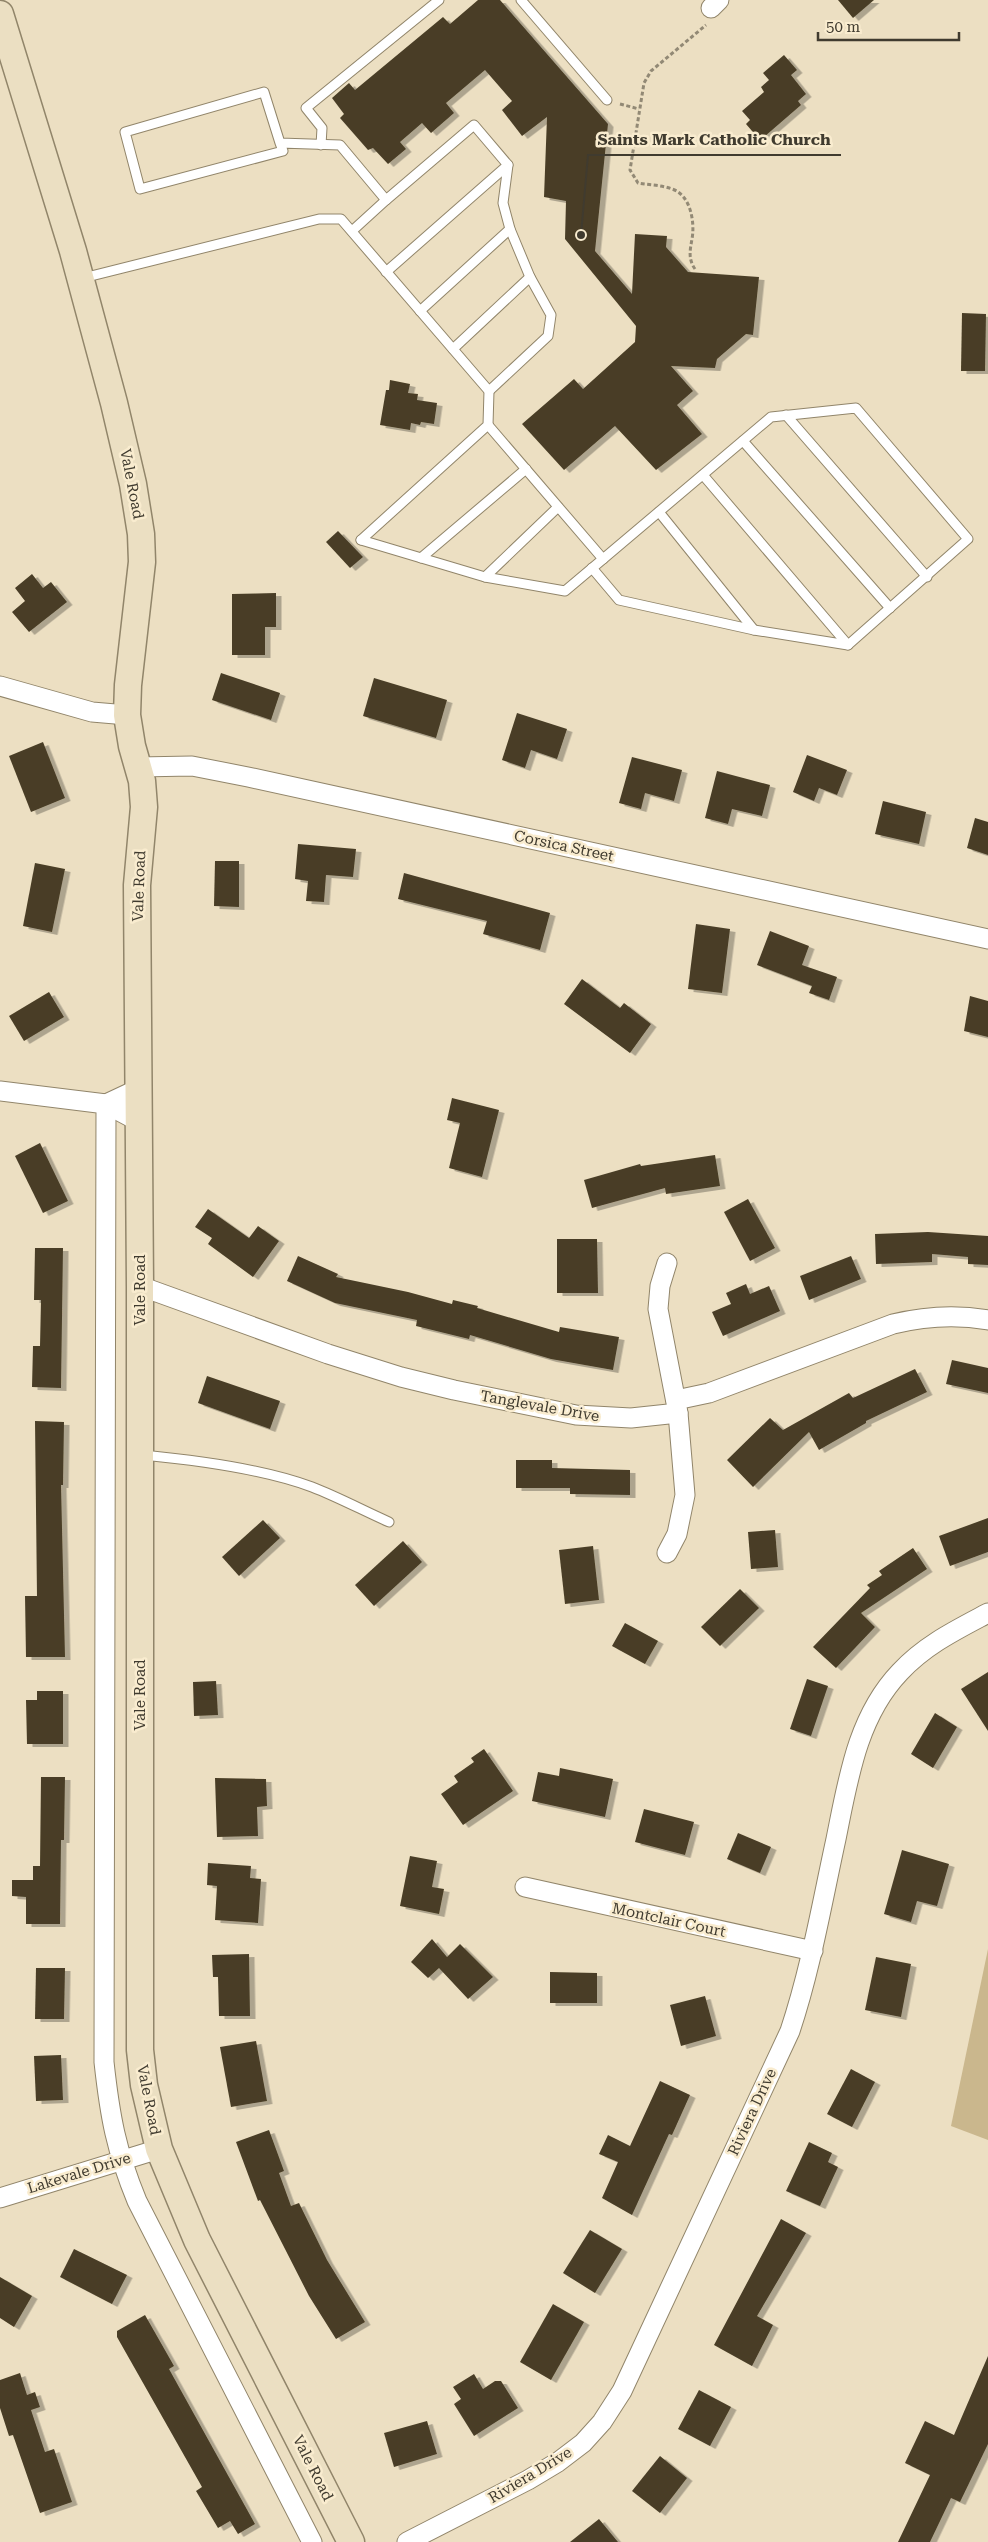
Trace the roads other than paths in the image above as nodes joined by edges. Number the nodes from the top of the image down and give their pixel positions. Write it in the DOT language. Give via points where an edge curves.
graph roads {
  1 [pos="439,0"];
  2 [pos="522,0"];
  3 [pos="0,14"];
  4 [pos="607,100"];
  5 [pos="280,143"];
  6 [pos="321,145"];
  7 [pos="508,165"];
  8 [pos="386,200"];
  9 [pos="510,230"];
  10 [pos="352,232"];
  11 [pos="386,272"];
  12 [pos="530,277"];
  13 [pos="81,278"];
  14 [pos="420,311"];
  15 [pos="453,349"];
  16 [pos="489,391"];
  17 [pos="786,415"];
  18 [pos="488,425"];
  19 [pos="743,441"];
  20 [pos="526,469"];
  21 [pos="703,475"];
  22 [pos="558,507"];
  23 [pos="659,512"];
  24 [pos="421,558"];
  25 [pos="603,559"];
  26 [pos="592,568"];
  27 [pos="927,576"];
  28 [pos="485,577"];
  29 [pos="890,608"];
  30 [pos="754,630"];
  31 [pos="848,645"];
  32 [pos="0,686"];
  33 [pos="128,715"];
  34 [pos="138,767"];
  35 [pos="988,939"];
  36 [pos="138,1089"];
  37 [pos="0,1091"];
  38 [pos="106,1104"];
  39 [pos="138,1120"];
  40 [pos="667,1263"];
  41 [pos="140,1286"];
  42 [pos="988,1320"];
  43 [pos="677,1406"];
  44 [pos="140,1455"];
  45 [pos="389,1522"];
  46 [pos="667,1553"];
  47 [pos="988,1613"];
  48 [pos="525,1887"];
  49 [pos="813,1950"];
  50 [pos="159,2149"];
  51 [pos="120,2160"];
  52 [pos="0,2198"];
  53 [pos="312,2542"];
  54 [pos="351,2542"];
  55 [pos="407,2542"];
  1 -- 6 [label="lane" via="306,108 322,128"];
  2 -- 4 [label="lane"];
  3 -- 13 [label="main road, Vale Road"];
  5 -- 5 [label="lane" via="264,92 125,132 140,189 283,151"];
  5 -- 6 [label="lane"];
  6 -- 8 [label="lane" via="340,145"];
  7 -- 8 [label="lane" via="474,125"];
  7 -- 9 [label="lane" via="503,204"];
  7 -- 11 [label="lane"];
  8 -- 10 [label="lane"];
  9 -- 12 [label="lane"];
  9 -- 14 [label="lane"];
  10 -- 11 [label="lane"];
  10 -- 13 [label="lane" via="341,219 319,219"];
  11 -- 14 [label="lane"];
  12 -- 15 [label="lane"];
  12 -- 16 [label="lane" via="551,315 548,336"];
  13 -- 33 [label="main road, Vale Road" via="125,448 141,534 142,562 128,685"];
  14 -- 15 [label="lane"];
  15 -- 16 [label="lane"];
  16 -- 18 [label="lane"];
  17 -- 19 [label="lane" via="771,416"];
  17 -- 27 [label="lane"];
  17 -- 27 [label="lane" via="856,408 968,540"];
  18 -- 20 [label="lane"];
  18 -- 24 [label="lane" via="361,540"];
  19 -- 21 [label="lane"];
  19 -- 29 [label="lane"];
  20 -- 22 [label="lane"];
  20 -- 24 [label="lane"];
  21 -- 23 [label="lane"];
  21 -- 31 [label="lane"];
  22 -- 25 [label="lane"];
  22 -- 28 [label="lane"];
  23 -- 25 [label="lane"];
  23 -- 30 [label="lane"];
  24 -- 28 [label="lane"];
  25 -- 26 [label="lane"];
  26 -- 28 [label="lane" via="565,591"];
  26 -- 30 [label="lane" via="619,600"];
  27 -- 29 [label="lane"];
  29 -- 31 [label="lane"];
  30 -- 31 [label="lane"];
  32 -- 33 [label="street" via="92,712"];
  33 -- 34 [label="main road, Vale Road"];
  34 -- 35 [label="street, Corsica Street" via="192,766 248,777"];
  34 -- 36 [label="main road, Vale Road" via="144,807 137,886"];
  36 -- 38 [label="street"];
  36 -- 39 [label="main road, Vale Road"];
  37 -- 38 [label="street"];
  38 -- 39 [label="street"];
  38 -- 51 [label="street" via="104,2062 110,2118"];
  39 -- 41 [label="main road, Vale Road"];
  40 -- 43 [label="street" via="658,1309"];
  41 -- 43 [label="street, Tanglevale Drive" via="328,1354 454,1390 576,1415 631,1418"];
  41 -- 44 [label="main road, Vale Road"];
  42 -- 43 [label="street, Tanglevale Drive" via="942,1315 893,1324"];
  43 -- 46 [label="street" via="685,1495 677,1534"];
  44 -- 45 [label="lane" via="252,1471 291,1480"];
  44 -- 50 [label="main road, Vale Road" via="140,2050 144,2085"];
  47 -- 49 [label="street, Riviera Drive" via="920,1652 899,1672 865,1725 853,1759"];
  48 -- 49 [label="street, Montclair Court"];
  49 -- 55 [label="street, Riviera Drive" via="804,1991 790,2030 637,2361 602,2422 583,2443 558,2462"];
  50 -- 51 [label="street, Lakevale Drive"];
  50 -- 54 [label="main road, Vale Road" via="197,2240"];
  51 -- 52 [label="street, Lakevale Drive"];
  51 -- 53 [label="street" via="137,2201"];
}
